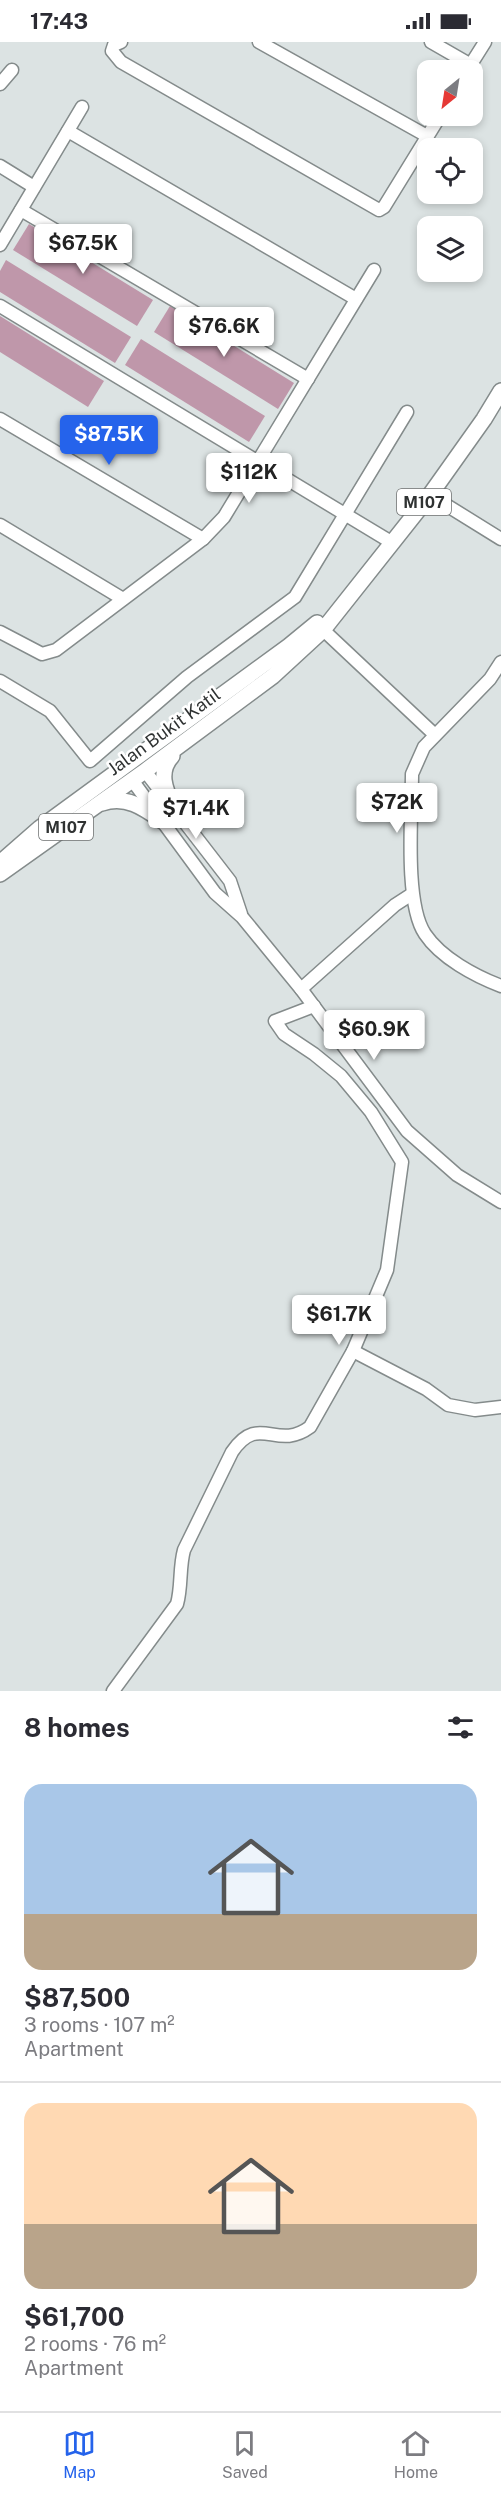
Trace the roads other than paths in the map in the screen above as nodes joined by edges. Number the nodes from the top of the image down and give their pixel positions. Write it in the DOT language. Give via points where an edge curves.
graph roads {
  1 [pos="121,42"];
  2 [pos="259,42"];
  3 [pos="430,42"];
  4 [pos="484,42"];
  5 [pos="457,60"];
  6 [pos="474,60"];
  7 [pos="12,70"];
  8 [pos="0,84"];
  9 [pos="82,107"];
  10 [pos="434,126"];
  11 [pos="68,131"];
  12 [pos="427,136"];
  13 [pos="0,166"];
  14 [pos="34,187"];
  15 [pos="21,210"];
  16 [pos="0,245"];
  17 [pos="374,270"];
  18 [pos="356,299"];
  19 [pos="0,306"];
  20 [pos="308,379"];
  21 [pos="501,391"];
  22 [pos="407,412"];
  23 [pos="0,419"];
  24 [pos="258,461"];
  25 [pos="430,495"];
  26 [pos="345,514"];
  27 [pos="0,525"];
  28 [pos="203,539"];
  29 [pos="501,539"];
  30 [pos="391,542"];
  31 [pos="123,599"];
  32 [pos="320,627"];
  33 [pos="0,632"];
  34 [pos="501,662"];
  35 [pos="0,681"];
  36 [pos="196,733"];
  37 [pos="435,735"];
  38 [pos="154,745"];
  39 [pos="137,774"];
  40 [pos="102,783"];
  41 [pos="96,805"];
  42 [pos="170,817"];
  43 [pos="0,863"];
  44 [pos="0,874"];
  45 [pos="412,894"];
  46 [pos="242,917"];
  47 [pos="501,986"];
  48 [pos="301,989"];
  49 [pos="314,1006"];
  50 [pos="501,1202"];
  51 [pos="353,1351"];
  52 [pos="501,1407"];
  53 [pos="113,1691"];
  1 -- 12 [label="street" via="112,51 120,62 379,210"];
  2 -- 12 [label="street"];
  3 -- 5 [label="street"];
  4 -- 6 [label="street"];
  7 -- 8 [label="street"];
  9 -- 11 [label="street"];
  10 -- 12 [label="street"];
  11 -- 14 [label="street"];
  11 -- 18 [label="street"];
  13 -- 14 [label="street"];
  14 -- 15 [label="street"];
  15 -- 16 [label="street"];
  15 -- 20 [label="street"];
  17 -- 18 [label="street"];
  18 -- 20 [label="street"];
  19 -- 24 [label="street"];
  20 -- 24 [label="street"];
  21 -- 25 [label="main road, Jalan Bukit Katil / M107"];
  22 -- 26 [label="street"];
  23 -- 28 [label="street"];
  24 -- 26 [label="street"];
  24 -- 28 [label="street" via="224,516"];
  25 -- 29 [label="street"];
  25 -- 30 [label="main road, Jalan Bukit Katil / M107"];
  26 -- 30 [label="street"];
  26 -- 35 [label="street" via="295,597 187,677 90,761 50,711"];
  27 -- 31 [label="street"];
  28 -- 31 [label="street"];
  30 -- 32 [label="main road, Jalan Bukit Katil / M107"];
  31 -- 33 [label="street" via="56,650 42,654"];
  32 -- 36 [label="main road, Jalan Bukit Katil / M107" via="273,676"];
  32 -- 37 [label="street"];
  32 -- 38 [label="main road, Jalan Bukit Katil / M107"];
  34 -- 37 [label="street" via="490,679"];
  36 -- 39 [label="main road, Jalan Bukit Katil / M107"];
  36 -- 42 [label="main road" via="169,758 163,769"];
  37 -- 45 [label="street" via="412,774"];
  38 -- 39 [label="main road"];
  38 -- 40 [label="main road, Jalan Bukit Katil / M107"];
  39 -- 40 [label="main road"];
  39 -- 41 [label="main road, Jalan Bukit Katil / M107"];
  39 -- 42 [label="street"];
  40 -- 43 [label="main road, Jalan Bukit Katil / M107"];
  41 -- 42 [label="main road" via="112,800 136,803"];
  41 -- 44 [label="main road, Jalan Bukit Katil / M107"];
  42 -- 46 [label="street" via="215,892"];
  42 -- 46 [label="street" via="230,881"];
  45 -- 47 [label="street" via="425,934 466,969"];
  45 -- 48 [label="street" via="394,905"];
  46 -- 48 [label="street"];
  48 -- 49 [label="street"];
  49 -- 50 [label="street" via="407,1131 457,1175"];
  49 -- 51 [label="street" via="275,1022 284,1034 341,1076 371,1112 402,1162 387,1270"];
  51 -- 52 [label="street" via="426,1389 448,1405 475,1410"];
  51 -- 53 [label="street" via="310,1427 299,1435 249,1434 240,1441 184,1550 177,1604"];
}
